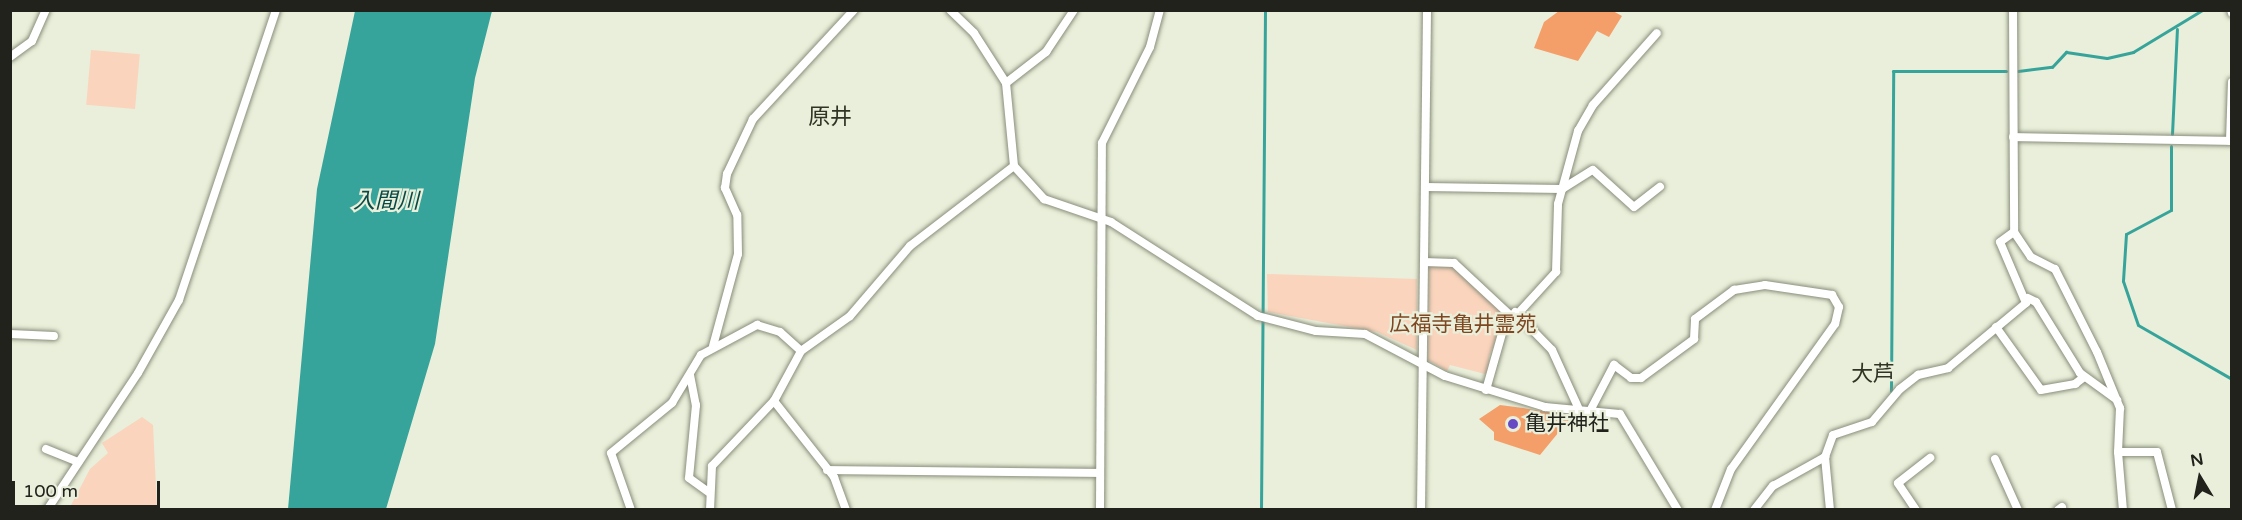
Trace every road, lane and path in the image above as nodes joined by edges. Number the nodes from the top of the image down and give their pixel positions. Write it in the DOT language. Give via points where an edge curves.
graph roads {
  1 [pos="46,10"];
  2 [pos="276,10"];
  3 [pos="854,10"];
  4 [pos="950,10"];
  5 [pos="1074,10"];
  6 [pos="1160,10"];
  7 [pos="1427,10"];
  8 [pos="2013,10"];
  9 [pos="1657,33"];
  10 [pos="10,57"];
  11 [pos="1006,82"];
  12 [pos="2232,82"];
  13 [pos="2013,137"];
  14 [pos="2231,141"];
  15 [pos="1014,166"];
  16 [pos="1425,187"];
  17 [pos="1660,187"];
  18 [pos="1562,189"];
  19 [pos="1105,219"];
  20 [pos="2014,232"];
  21 [pos="1424,262"];
  22 [pos="2028,298"];
  23 [pos="1513,314"];
  24 [pos="1996,327"];
  25 [pos="10,334"];
  26 [pos="54,336"];
  27 [pos="713,346"];
  28 [pos="801,351"];
  29 [pos="1422,367"];
  30 [pos="690,375"];
  31 [pos="2084,377"];
  32 [pos="1486,390"];
  33 [pos="2117,400"];
  34 [pos="774,401"];
  35 [pos="1578,407"];
  36 [pos="1591,409"];
  37 [pos="46,449"];
  38 [pos="2118,452"];
  39 [pos="1825,457"];
  40 [pos="1930,458"];
  41 [pos="1995,459"];
  42 [pos="79,462"];
  43 [pos="827,470"];
  44 [pos="1100,473"];
  45 [pos="708,492"];
  46 [pos="47,510"];
  47 [pos="631,510"];
  48 [pos="710,510"];
  49 [pos="846,510"];
  50 [pos="1100,510"];
  51 [pos="1420,510"];
  52 [pos="1678,510"];
  53 [pos="1714,510"];
  54 [pos="1754,510"];
  55 [pos="1830,510"];
  56 [pos="1916,510"];
  57 [pos="2018,510"];
  58 [pos="2123,510"];
  59 [pos="2172,510"];
  1 -- 10 [label="street" via="32,41"];
  2 -- 42 [label="street" via="179,300"];
  3 -- 27 [label="street" via="753,119 727,174 725,188 737,215 738,254"];
  4 -- 11 [label="street" via="987,50"];
  5 -- 11 [label="street" via="1046,52"];
  6 -- 19 [label="street" via="1150,46 1102,143"];
  7 -- 16 [label="street"];
  8 -- 13 [label="street"];
  9 -- 18 [label="street" via="1585,116"];
  11 -- 15 [label="street"];
  12 -- 14 [label="street"];
  13 -- 14 [label="street"];
  13 -- 20 [label="street"];
  15 -- 19 [label="street" via="1044,199"];
  15 -- 28 [label="street" via="910,246 850,316"];
  16 -- 18 [label="street"];
  16 -- 21 [label="street"];
  17 -- 18 [label="street" via="1634,207 1598,171"];
  18 -- 23 [label="street" via="1556,272"];
  19 -- 29 [label="street" via="1262,317 1316,331 1365,334"];
  19 -- 44 [label="street"];
  20 -- 22 [label="street" via="2003,236 2002,255"];
  20 -- 33 [label="street" via="2031,257 2055,269"];
  21 -- 23 [label="street" via="1454,263"];
  21 -- 29 [label="street"];
  22 -- 24 [label="street"];
  22 -- 31 [label="street" via="2036,302"];
  23 -- 32 [label="street" via="1497,340"];
  23 -- 35 [label="street" via="1552,350"];
  24 -- 31 [label="street" via="2041,390 2075,384"];
  24 -- 39 [label="street" via="1948,368 1909,382 1866,426 1833,435"];
  25 -- 26 [label="street"];
  27 -- 28 [label="street" via="757,325 780,332"];
  27 -- 30 [label="street"];
  28 -- 34 [label="street"];
  29 -- 32 [label="street"];
  29 -- 51 [label="street"];
  30 -- 45 [label="street" via="696,405 689,478"];
  30 -- 47 [label="street" via="659,416 611,453"];
  31 -- 33 [label="street"];
  32 -- 35 [label="street" via="1545,406"];
  33 -- 38 [label="street"];
  34 -- 43 [label="street"];
  34 -- 45 [label="street" via="712,466"];
  35 -- 36 [label="street"];
  36 -- 52 [label="street" via="1620,414"];
  36 -- 53 [label="street" via="1614,365 1631,378 1641,378 1690,342 1695,319 1734,290 1765,285 1832,295 1839,307 1835,324 1731,469"];
  37 -- 42 [label="street"];
  38 -- 58 [label="street"];
  38 -- 59 [label="street" via="2157,452"];
  39 -- 54 [label="street" via="1773,486"];
  39 -- 55 [label="street"];
  40 -- 56 [label="street" via="1898,483"];
  41 -- 57 [label="street"];
  42 -- 46 [label="street"];
  43 -- 44 [label="street"];
  43 -- 49 [label="street" via="843,491"];
  44 -- 50 [label="street"];
  45 -- 48 [label="street"];
}
